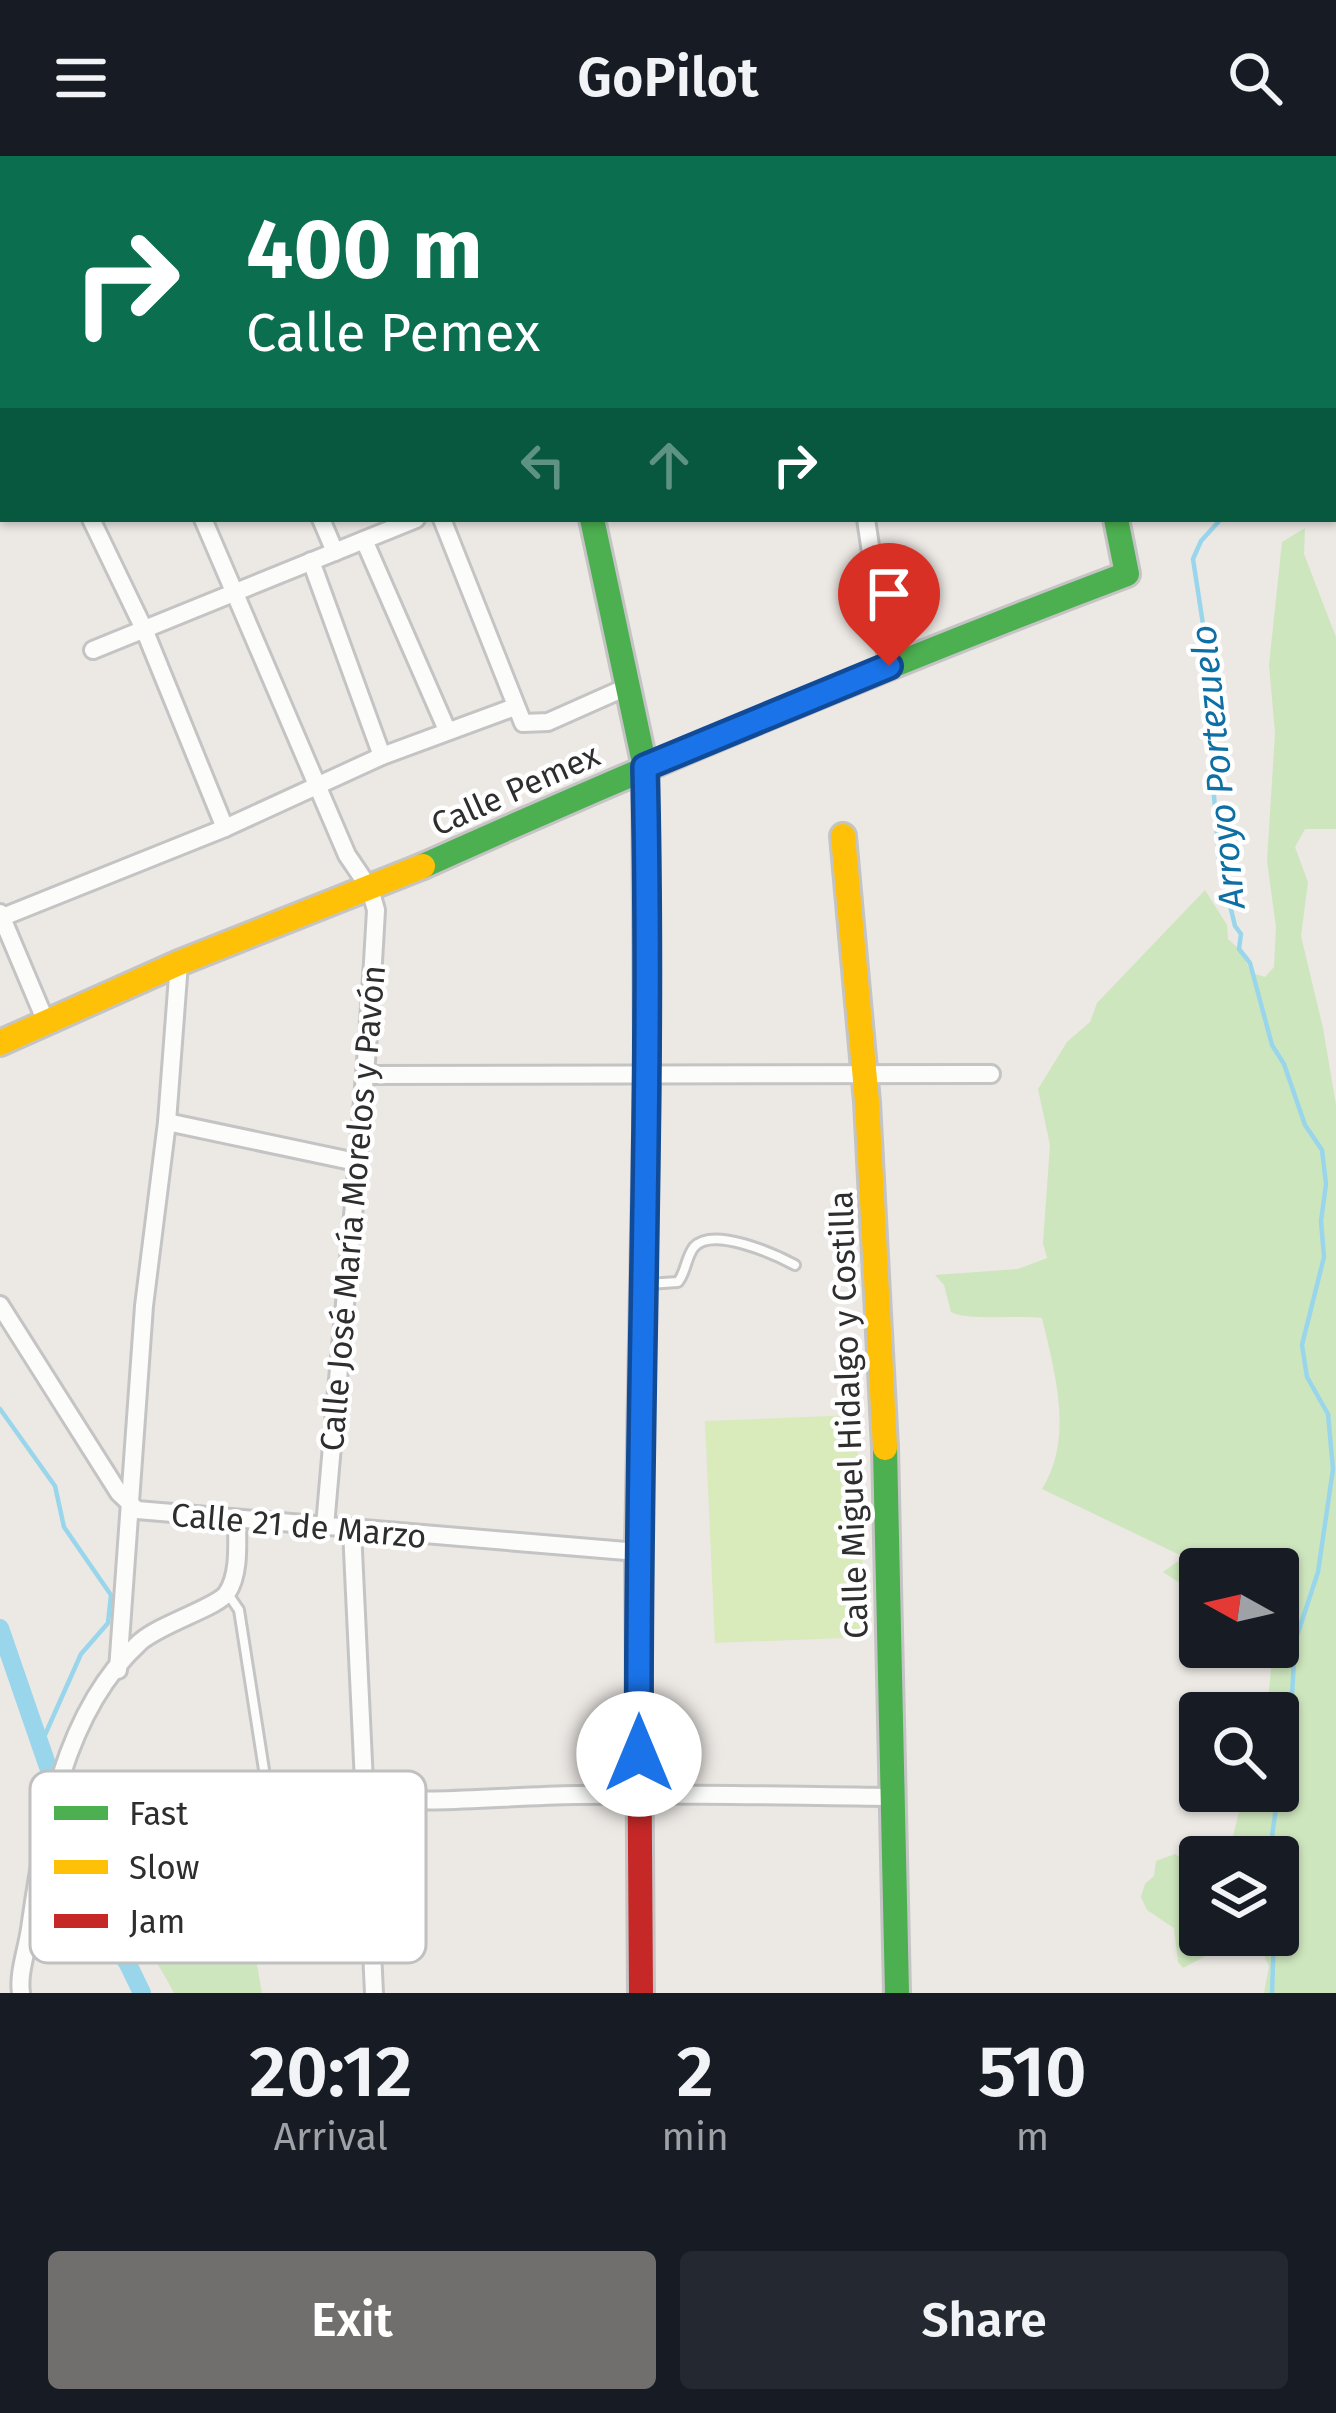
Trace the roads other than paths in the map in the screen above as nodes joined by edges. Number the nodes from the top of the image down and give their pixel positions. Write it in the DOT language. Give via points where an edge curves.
graph roads {
  1 [pos="92,522"];
  2 [pos="204,522"];
  3 [pos="323,522"];
  4 [pos="409,522"];
  5 [pos="443,522"];
  6 [pos="593,522"];
  7 [pos="866,522"];
  8 [pos="1117,522"];
  9 [pos="364,540"];
  10 [pos="335,552"];
  11 [pos="311,561"];
  12 [pos="234,592"];
  13 [pos="144,629"];
  14 [pos="93,650"];
  15 [pos="889,666"];
  16 [pos="629,686"];
  17 [pos="519,715"];
  18 [pos="447,730"];
  19 [pos="382,756"];
  20 [pos="645,767"];
  21 [pos="318,788"];
  22 [pos="225,828"];
  23 [pos="843,836"];
  24 [pos="370,890"];
  25 [pos="0,916"];
  26 [pos="179,963"];
  27 [pos="46,1022"];
  28 [pos="0,1042"];
  29 [pos="991,1074"];
  30 [pos="367,1076"];
  31 [pos="647,1077"];
  32 [pos="867,1077"];
  33 [pos="167,1121"];
  34 [pos="356,1162"];
  35 [pos="795,1265"];
  36 [pos="641,1283"];
  37 [pos="0,1305"];
  38 [pos="131,1508"];
  39 [pos="237,1520"];
  40 [pos="325,1527"];
  41 [pos="352,1529"];
  42 [pos="638,1552"];
  43 [pos="228,1592"];
  44 [pos="118,1670"];
  45 [pos="64,1771"];
  46 [pos="264,1771"];
  47 [pos="363,1771"];
  48 [pos="639,1794"];
  49 [pos="894,1797"];
  50 [pos="426,1798"];
  51 [pos="30,1928"];
  52 [pos="372,1963"];
  53 [pos="21,1993"];
  54 [pos="374,1993"];
  55 [pos="641,1993"];
  56 [pos="897,1993"];
  1 -- 13 [label="street"];
  2 -- 12 [label="street"];
  3 -- 10 [label="street"];
  4 -- 9 [label="street"];
  5 -- 17 [label="street"];
  6 -- 16 [label="street"];
  7 -- 15 [label="street"];
  8 -- 15 [label="street, Calle Pemex" via="1126,574"];
  9 -- 10 [label="street"];
  9 -- 18 [label="street"];
  10 -- 11 [label="street"];
  11 -- 12 [label="street"];
  11 -- 19 [label="street"];
  12 -- 13 [label="street"];
  12 -- 21 [label="street"];
  13 -- 14 [label="street"];
  13 -- 22 [label="street"];
  15 -- 20 [label="street, Calle Pemex"];
  16 -- 17 [label="street" via="548,722"];
  16 -- 20 [label="street"];
  17 -- 18 [label="street"];
  18 -- 19 [label="street"];
  19 -- 21 [label="street"];
  20 -- 24 [label="street, Calle Pemex"];
  20 -- 31 [label="street"];
  21 -- 22 [label="street"];
  21 -- 24 [label="street"];
  22 -- 25 [label="street"];
  23 -- 32 [label="street, Calle Miguel Hidalgo y Costilla"];
  24 -- 26 [label="street, Calle Pemex"];
  24 -- 30 [label="street, Calle José María Morelos y Pavón" via="376,910"];
  25 -- 27 [label="street"];
  26 -- 27 [label="street, Calle Pemex"];
  26 -- 33 [label="street"];
  27 -- 28 [label="street, Calle Pemex"];
  29 -- 32 [label="street"];
  30 -- 31 [label="street"];
  30 -- 34 [label="street, Calle José María Morelos y Pavón"];
  31 -- 32 [label="street"];
  31 -- 36 [label="street"];
  32 -- 49 [label="street, Calle Miguel Hidalgo y Costilla"];
  33 -- 34 [label="street"];
  33 -- 38 [label="street"];
  34 -- 40 [label="street, Calle José María Morelos y Pavón"];
  35 -- 36 [label="lane" via="707,1240 693,1249 678,1282"];
  36 -- 42 [label="street"];
  37 -- 38 [label="street, Calle 21 de Marzo"];
  38 -- 39 [label="street, Calle 21 de Marzo"];
  38 -- 44 [label="street"];
  39 -- 40 [label="street, Calle 21 de Marzo"];
  39 -- 43 [label="street"];
  40 -- 41 [label="street, Calle 21 de Marzo"];
  41 -- 42 [label="street, Calle 21 de Marzo"];
  41 -- 47 [label="street"];
  42 -- 48 [label="street"];
  43 -- 44 [label="street" via="156,1629"];
  43 -- 46 [label="lane" via="239,1610"];
  44 -- 45 [label="street" via="88,1708"];
  48 -- 49 [label="street"];
  48 -- 50 [label="street"];
  48 -- 55 [label="street"];
  49 -- 56 [label="street, Calle Miguel Hidalgo y Costilla"];
  51 -- 53 [label="street"];
  52 -- 54 [label="street"];
}
